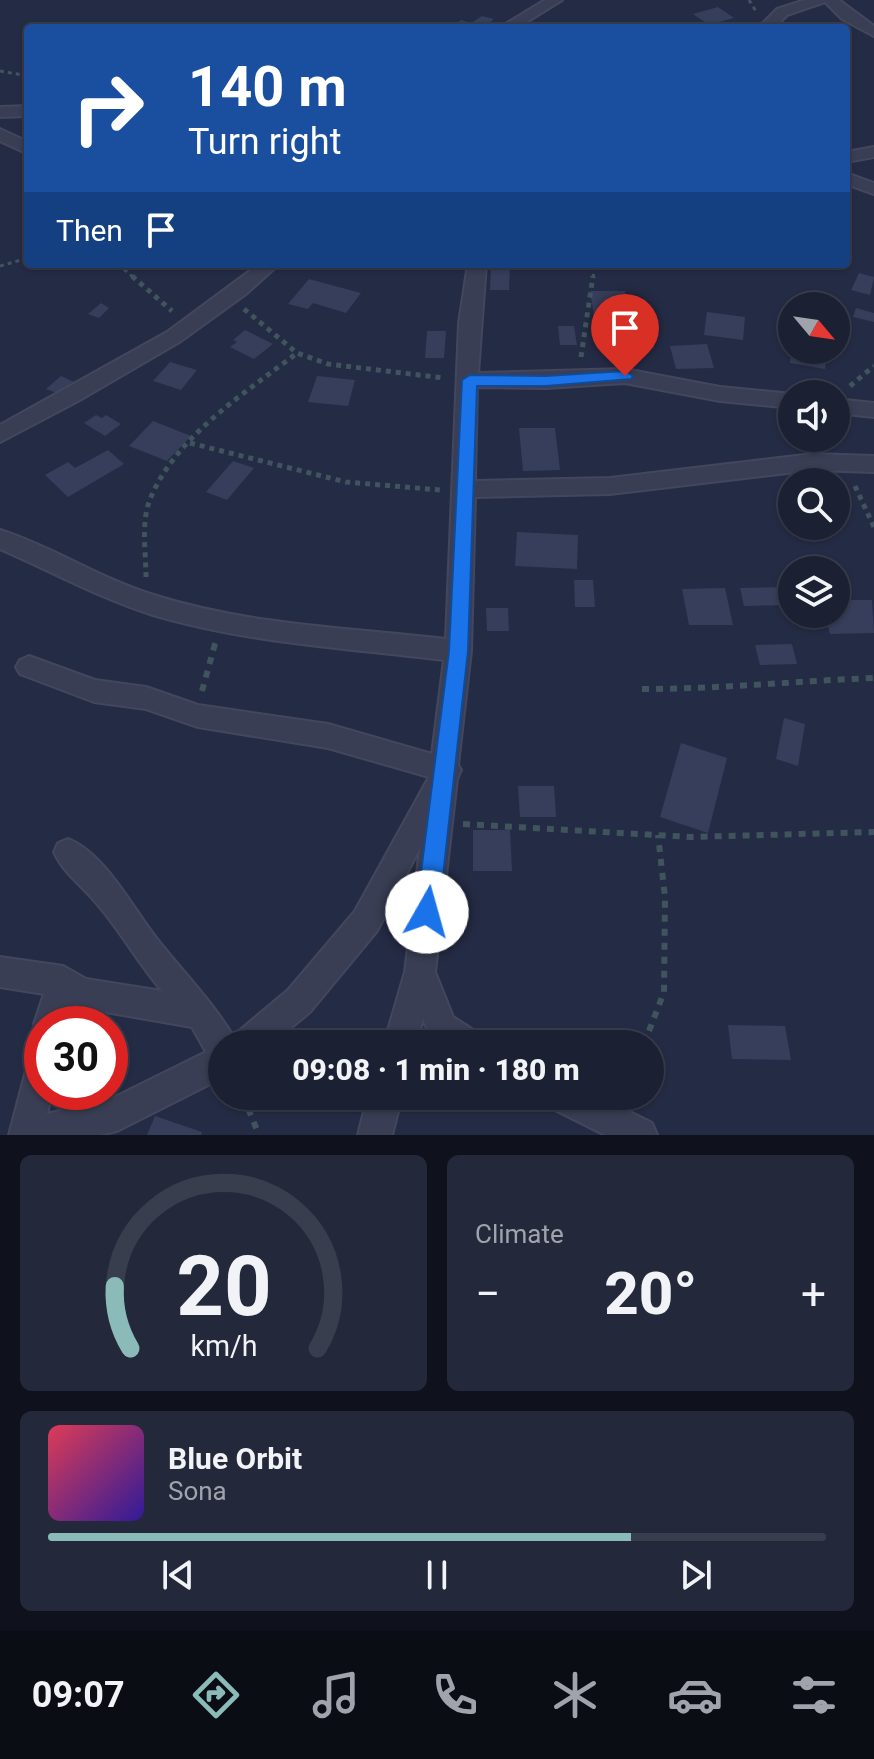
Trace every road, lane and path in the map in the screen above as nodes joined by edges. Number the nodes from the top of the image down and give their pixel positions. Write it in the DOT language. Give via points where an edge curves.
graph roads {
  1 [pos="555,0"];
  2 [pos="819,0"];
  3 [pos="831,0"];
  4 [pos="513,24"];
  5 [pos="769,24"];
  6 [pos="874,32"];
  7 [pos="0,71"];
  8 [pos="24,75"];
  9 [pos="24,111"];
  10 [pos="0,112"];
  11 [pos="0,134"];
  12 [pos="24,147"];
  13 [pos="874,152"];
  14 [pos="850,156"];
  15 [pos="850,180"];
  16 [pos="874,189"];
  17 [pos="24,259"];
  18 [pos="0,266"];
  19 [pos="123,268"];
  20 [pos="266,268"];
  21 [pos="476,268"];
  22 [pos="594,268"];
  23 [pos="232,298"];
  24 [pos="191,327"];
  25 [pos="297,353"];
  26 [pos="874,366"];
  27 [pos="579,377"];
  28 [pos="470,380"];
  29 [pos="850,388"];
  30 [pos="778,400"];
  31 [pos="850,403"];
  32 [pos="874,410"];
  33 [pos="0,434"];
  34 [pos="190,443"];
  35 [pos="842,460"];
  36 [pos="874,464"];
  37 [pos="465,489"];
  38 [pos="874,527"];
  39 [pos="0,539"];
  40 [pos="145,602"];
  41 [pos="222,621"];
  42 [pos="458,651"];
  43 [pos="29,667"];
  44 [pos="874,678"];
  45 [pos="642,689"];
  46 [pos="198,716"];
  47 [pos="447,770"];
  48 [pos="438,823"];
  49 [pos="874,832"];
  50 [pos="658,835"];
  51 [pos="68,852"];
  52 [pos="0,972"];
  53 [pos="420,972"];
  54 [pos="63,981"];
  55 [pos="55,1006"];
  56 [pos="201,1013"];
  57 [pos="212,1030"];
  58 [pos="263,1030"];
  59 [pos="404,1030"];
  60 [pos="445,1030"];
  61 [pos="649,1030"];
  62 [pos="208,1068"];
  63 [pos="32,1110"];
  64 [pos="249,1110"];
  65 [pos="381,1110"];
  66 [pos="591,1110"];
  67 [pos="26,1135"];
  68 [pos="32,1135"];
  69 [pos="259,1135"];
  70 [pos="375,1135"];
  71 [pos="640,1135"];
  1 -- 4 [label="street"];
  2 -- 5 [label="street" via="782,12"];
  3 -- 6 [label="street"];
  7 -- 8 [label="path"];
  9 -- 10 [label="street"];
  11 -- 12 [label="street"];
  13 -- 14 [label="street"];
  15 -- 16 [label="street"];
  17 -- 18 [label="path"];
  19 -- 24 [label="path"];
  20 -- 23 [label="street"];
  21 -- 28 [label="street" via="469,323"];
  22 -- 27 [label="path"];
  23 -- 24 [label="street"];
  23 -- 25 [label="path"];
  24 -- 33 [label="street"];
  25 -- 28 [label="path" via="372,372"];
  25 -- 34 [label="path"];
  26 -- 29 [label="path"];
  27 -- 28 [label="street"];
  27 -- 30 [label="street" via="625,376"];
  28 -- 37 [label="street"];
  31 -- 32 [label="street"];
  34 -- 37 [label="path" via="373,485"];
  34 -- 40 [label="path" via="149,503"];
  35 -- 36 [label="street"];
  35 -- 37 [label="street" via="737,467 629,484"];
  35 -- 38 [label="path"];
  37 -- 42 [label="street"];
  39 -- 40 [label="street"];
  40 -- 41 [label="street"];
  41 -- 42 [label="street"];
  41 -- 46 [label="path"];
  42 -- 47 [label="street"];
  43 -- 46 [label="street" via="94,691 146,698"];
  44 -- 45 [label="path"];
  46 -- 47 [label="street" via="328,736"];
  47 -- 48 [label="street"];
  47 -- 58 [label="street" via="366,921 299,1001"];
  48 -- 50 [label="path"];
  48 -- 53 [label="street"];
  49 -- 50 [label="path"];
  50 -- 61 [label="path" via="665,897 664,992"];
  51 -- 56 [label="street" via="110,896 146,949"];
  52 -- 54 [label="street"];
  53 -- 59 [label="street"];
  53 -- 60 [label="street"];
  54 -- 55 [label="street"];
  54 -- 56 [label="street" via="80,994"];
  56 -- 57 [label="street"];
  62 -- 68 [label="street" via="117,1114"];
  63 -- 67 [label="street"];
  64 -- 69 [label="path"];
  65 -- 70 [label="street"];
  66 -- 71 [label="street"];
}
